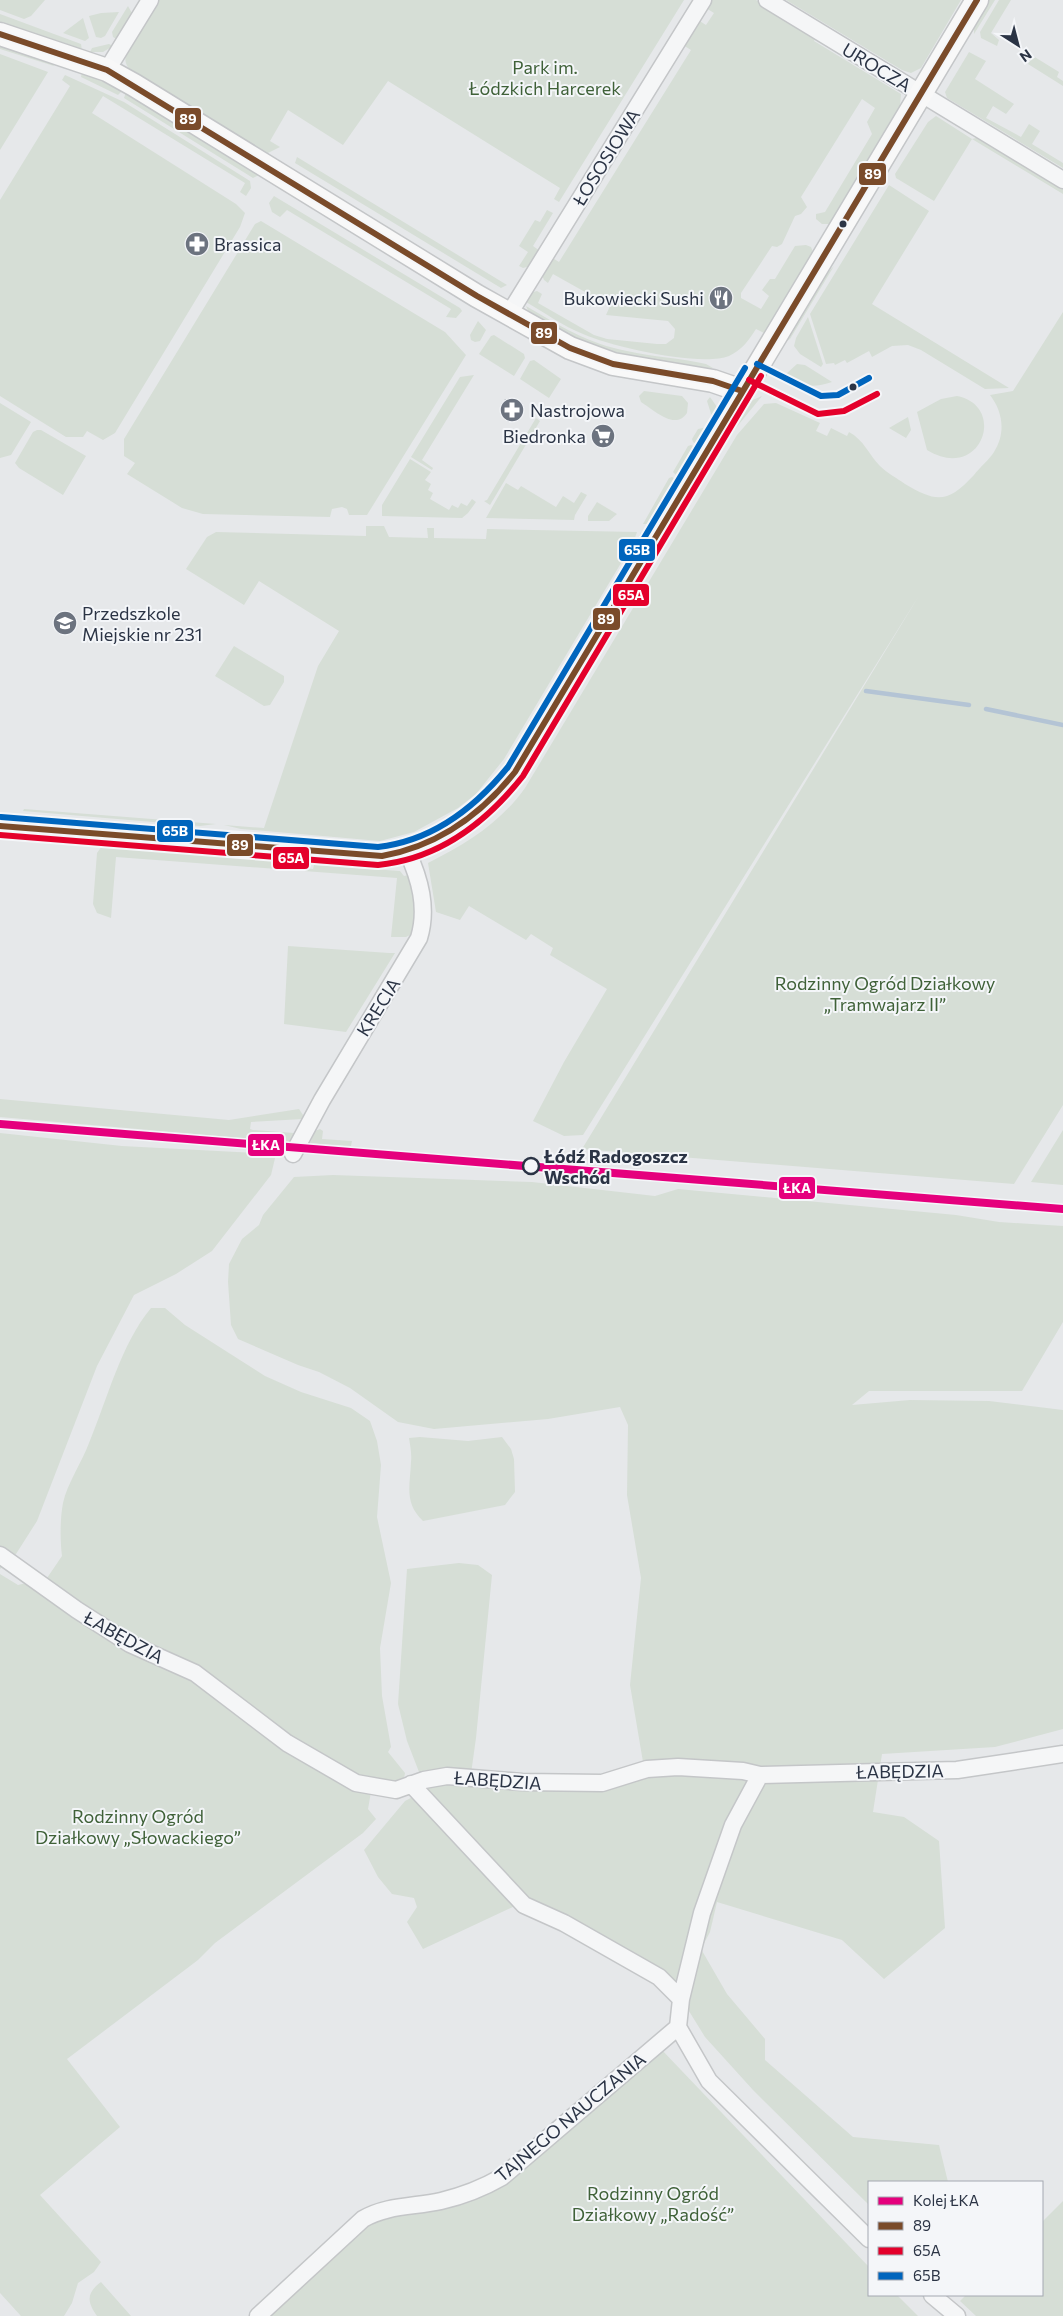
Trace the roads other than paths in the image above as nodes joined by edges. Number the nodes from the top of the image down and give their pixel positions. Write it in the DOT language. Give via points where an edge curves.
graph roads {
  1 [pos="150,0"];
  2 [pos="703,0"];
  3 [pos="767,0"];
  4 [pos="977,0"];
  5 [pos="0,34"];
  6 [pos="107,70"];
  7 [pos="921,94"];
  8 [pos="1063,180"];
  9 [pos="509,314"];
  10 [pos="742,391"];
  11 [pos="0,826"];
  12 [pos="407,851"];
  13 [pos="294,1154"];
  14 [pos="0,1555"];
  15 [pos="1063,1754"];
  16 [pos="760,1776"];
  17 [pos="411,1784"];
  18 [pos="681,1999"];
  19 [pos="678,2027"];
  20 [pos="868,2238"];
  21 [pos="933,2296"];
  22 [pos="258,2316"];
  23 [pos="957,2316"];
  1 -- 6 [label="street"];
  2 -- 9 [label="street, ŁOSOSIOWA"];
  3 -- 7 [label="street, UROCZA"];
  4 -- 7 [label="street"];
  5 -- 6 [label="street"];
  6 -- 9 [label="street"];
  7 -- 8 [label="street, UROCZA"];
  7 -- 10 [label="street"];
  9 -- 10 [label="street" via="570,348 604,361 713,381"];
  10 -- 12 [label="street" via="509,779 472,817"];
  11 -- 12 [label="street" via="368,856"];
  12 -- 13 [label="street, KRECIA" via="424,908 419,938 322,1100"];
  14 -- 17 [label="street, ŁABĘDZIA" via="130,1644 195,1673 287,1743 356,1783 396,1790"];
  15 -- 16 [label="street, ŁABĘDZIA" via="957,1770"];
  16 -- 17 [label="street, ŁABĘDZIA" via="743,1771 678,1766 647,1769 602,1783 522,1782 447,1776"];
  16 -- 18 [label="street" via="733,1825 702,1913"];
  17 -- 18 [label="street" via="524,1905 564,1923 660,1977"];
  18 -- 19 [label="street"];
  19 -- 20 [label="street" via="709,2081"];
  19 -- 22 [label="street, TAJNEGO NAUCZANIA" via="502,2177 479,2189 442,2200 384,2209 363,2219"];
  21 -- 23 [label="street"];
}
